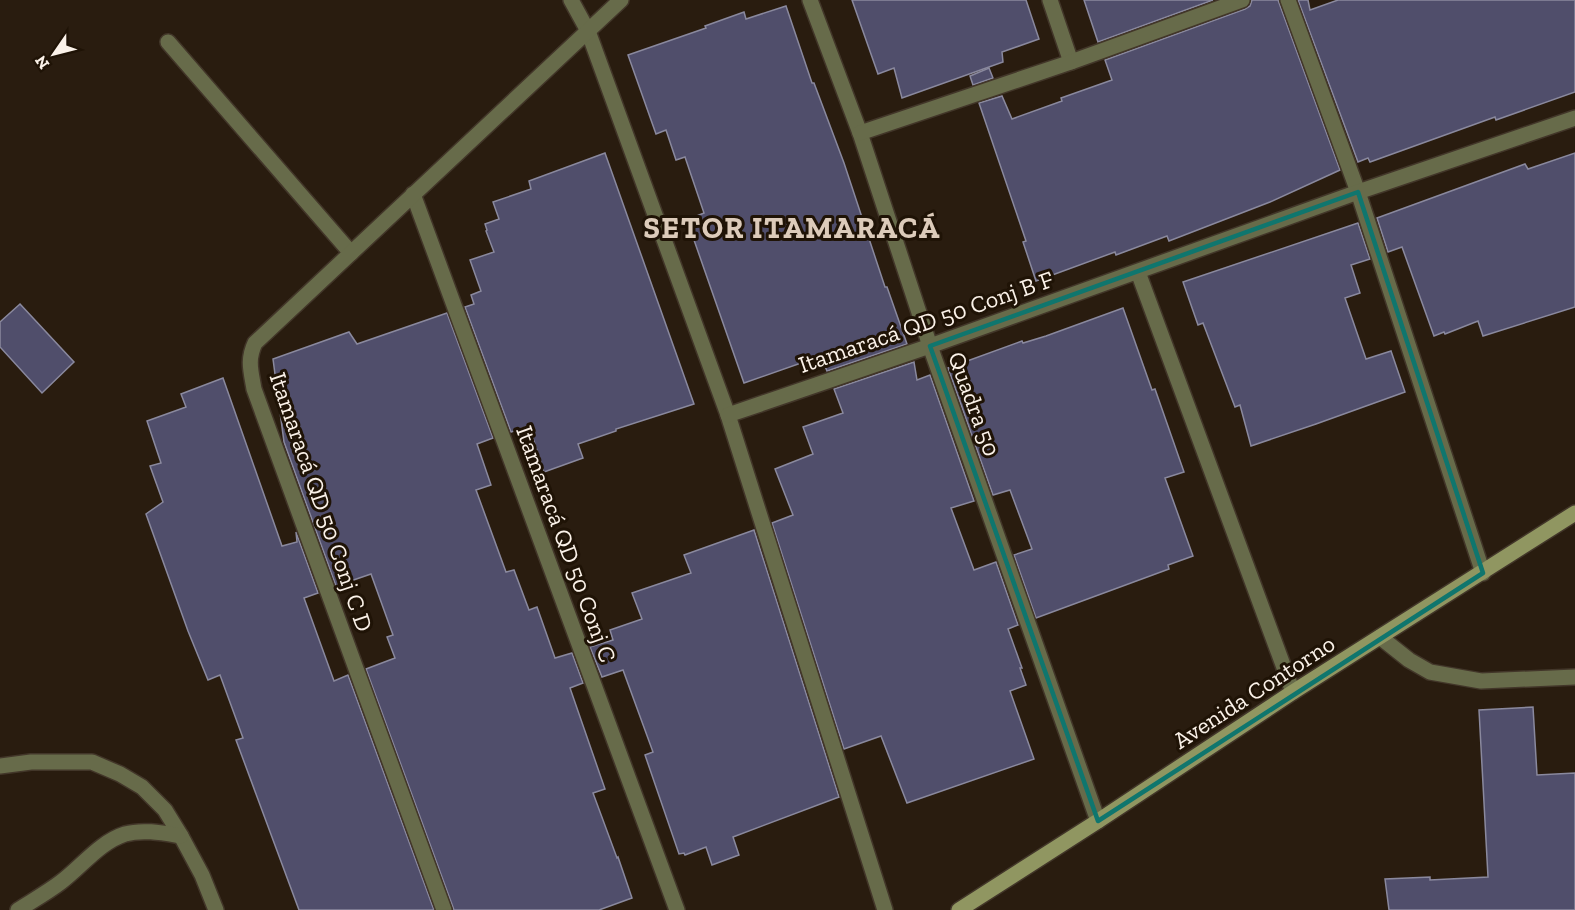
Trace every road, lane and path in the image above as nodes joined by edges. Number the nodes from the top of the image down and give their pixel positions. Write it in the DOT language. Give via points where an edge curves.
graph roads {
  1 [pos="571,0"];
  2 [pos="621,0"];
  3 [pos="810,0"];
  4 [pos="1050,0"];
  5 [pos="1242,0"];
  6 [pos="1288,0"];
  7 [pos="588,31"];
  8 [pos="168,42"];
  9 [pos="1071,62"];
  10 [pos="1574,122"];
  11 [pos="860,133"];
  12 [pos="1358,192"];
  13 [pos="413,194"];
  14 [pos="351,253"];
  15 [pos="1138,272"];
  16 [pos="930,346"];
  17 [pos="729,415"];
  18 [pos="1575,513"];
  19 [pos="1483,573"];
  20 [pos="1380,637"];
  21 [pos="1575,677"];
  22 [pos="1293,692"];
  23 [pos="0,766"];
  24 [pos="1098,821"];
  25 [pos="181,836"];
  26 [pos="18,910"];
  27 [pos="216,910"];
  28 [pos="444,910"];
  29 [pos="677,910"];
  30 [pos="885,910"];
  31 [pos="959,910"];
  1 -- 7 [label="street"];
  2 -- 7 [label="street, Itamaracá QD 50 Conj C D"];
  3 -- 11 [label="street, Quadra 50"];
  4 -- 9 [label="street"];
  5 -- 9 [label="street"];
  6 -- 12 [label="street"];
  7 -- 13 [label="street, Itamaracá QD 50 Conj C D"];
  7 -- 17 [label="street"];
  8 -- 14 [label="street"];
  9 -- 11 [label="street"];
  10 -- 12 [label="street, Itamaracá QD 50 Conj B F"];
  11 -- 16 [label="street, Quadra 50"];
  12 -- 15 [label="street, Itamaracá QD 50 Conj B F"];
  12 -- 19 [label="street"];
  13 -- 14 [label="street, Itamaracá QD 50 Conj C D"];
  13 -- 29 [label="street, Itamaracá QD 50 Conj C"];
  14 -- 28 [label="street, Itamaracá QD 50 Conj C D" via="255,343 250,366 257,398"];
  15 -- 16 [label="street, Itamaracá QD 50 Conj B F"];
  15 -- 22 [label="street"];
  16 -- 17 [label="street, Itamaracá QD 50 Conj B F"];
  16 -- 24 [label="street, Quadra 50"];
  17 -- 30 [label="street"];
  18 -- 19 [label="street, Avenida Contorno"];
  19 -- 20 [label="street, Avenida Contorno"];
  20 -- 21 [label="street" via="1430,672 1480,681"];
  20 -- 22 [label="street, Avenida Contorno"];
  22 -- 24 [label="street, Avenida Contorno"];
  23 -- 25 [label="street" via="92,762 142,787 165,810"];
  24 -- 31 [label="street, Avenida Contorno"];
  25 -- 26 [label="street" via="153,831 114,839 61,882"];
  25 -- 27 [label="street"];
}
